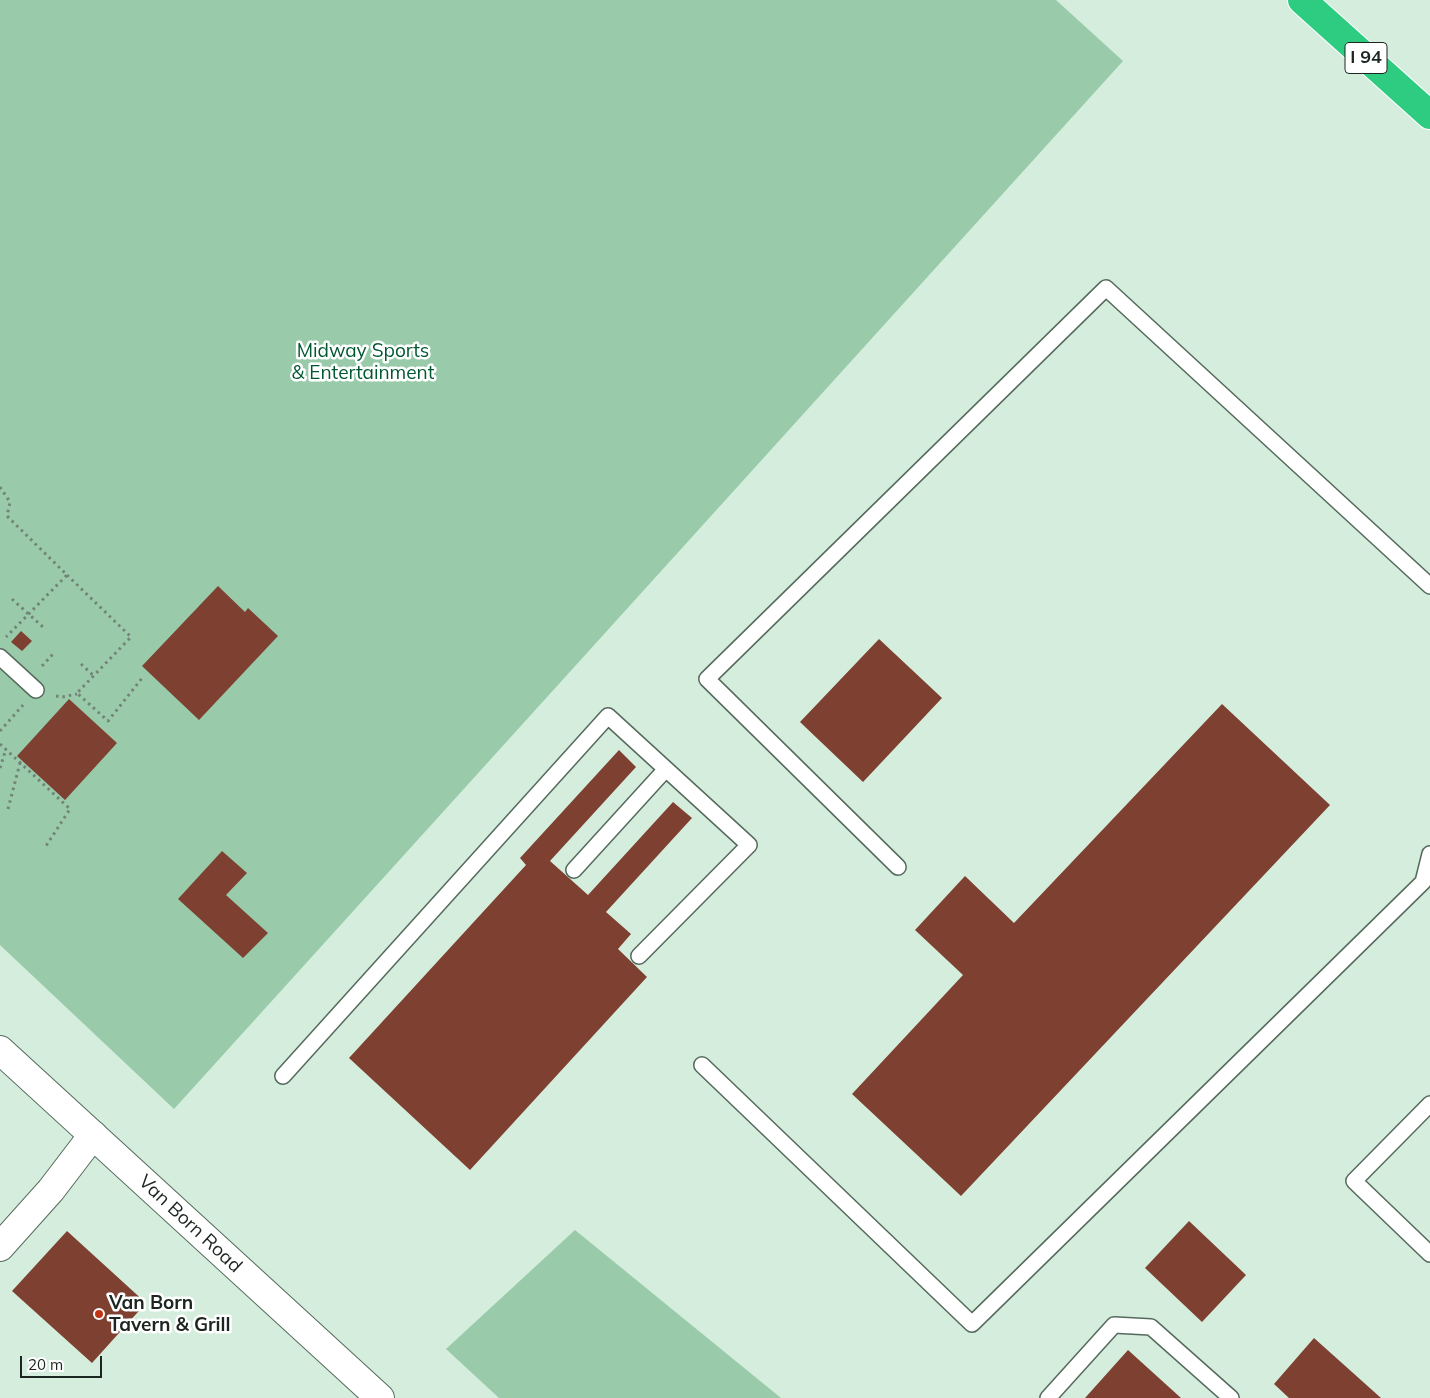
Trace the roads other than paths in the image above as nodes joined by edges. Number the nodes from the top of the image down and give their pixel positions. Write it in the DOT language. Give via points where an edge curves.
graph roads {
  1 [pos="1302,0"];
  2 [pos="1430,115"];
  3 [pos="1430,586"];
  4 [pos="0,657"];
  5 [pos="36,690"];
  6 [pos="666,769"];
  7 [pos="1430,854"];
  8 [pos="898,867"];
  9 [pos="574,870"];
  10 [pos="639,956"];
  11 [pos="0,1050"];
  12 [pos="702,1065"];
  13 [pos="283,1076"];
  14 [pos="1430,1104"];
  15 [pos="93,1135"];
  16 [pos="0,1247"];
  17 [pos="1430,1254"];
  18 [pos="380,1398"];
  19 [pos="1048,1398"];
  20 [pos="1231,1398"];
  1 -- 2 [label="highway, I 94"];
  3 -- 8 [label="lane" via="1106,288 707,678"];
  4 -- 5 [label="lane"];
  6 -- 9 [label="lane"];
  6 -- 10 [label="lane" via="749,845"];
  6 -- 13 [label="lane" via="608,716"];
  7 -- 12 [label="lane" via="1423,882 972,1324"];
  11 -- 15 [label="main road, Van Born Road"];
  14 -- 17 [label="lane" via="1354,1181"];
  15 -- 16 [label="main road" via="51,1190"];
  15 -- 18 [label="main road, Van Born Road"];
  19 -- 20 [label="lane" via="1114,1325 1150,1327"];
}
